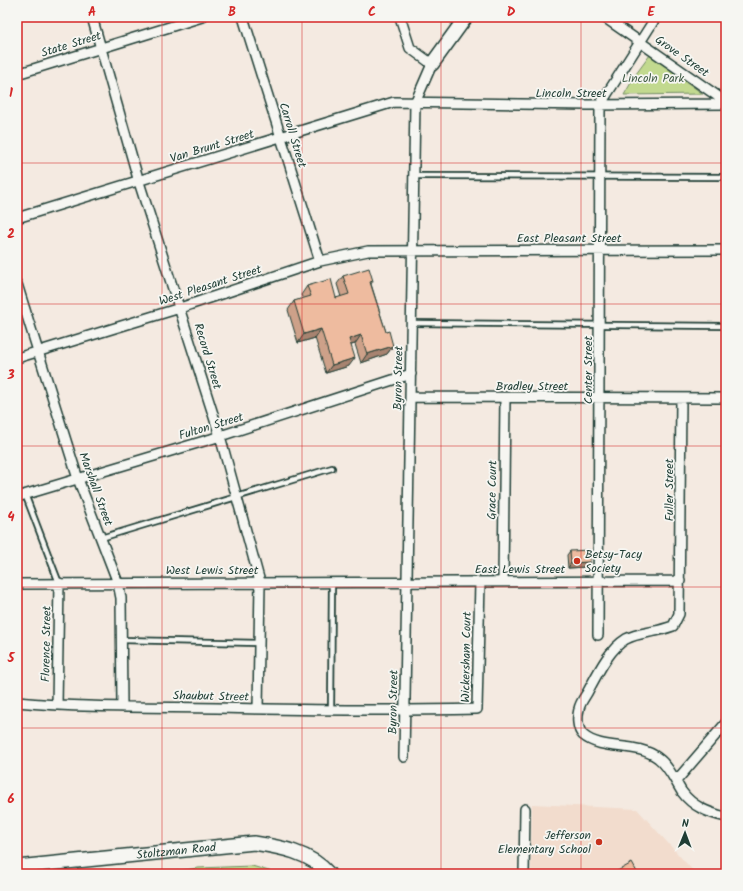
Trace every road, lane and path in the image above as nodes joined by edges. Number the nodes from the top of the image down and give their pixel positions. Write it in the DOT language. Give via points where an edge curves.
graph roads {
  1 [pos="92,17"];
  2 [pos="202,17"];
  3 [pos="243,17"];
  4 [pos="400,17"];
  5 [pos="466,17"];
  6 [pos="604,17"];
  7 [pos="656,17"];
  8 [pos="640,42"];
  9 [pos="101,48"];
  10 [pos="432,64"];
  11 [pos="17,74"];
  12 [pos="415,103"];
  13 [pos="726,103"];
  14 [pos="600,105"];
  15 [pos="281,137"];
  16 [pos="414,176"];
  17 [pos="600,177"];
  18 [pos="726,178"];
  19 [pos="139,182"];
  20 [pos="17,218"];
  21 [pos="412,250"];
  22 [pos="600,250"];
  23 [pos="726,250"];
  24 [pos="320,261"];
  25 [pos="17,284"];
  26 [pos="180,308"];
  27 [pos="411,323"];
  28 [pos="600,325"];
  29 [pos="726,326"];
  30 [pos="38,352"];
  31 [pos="17,358"];
  32 [pos="410,374"];
  33 [pos="410,397"];
  34 [pos="505,398"];
  35 [pos="600,398"];
  36 [pos="726,398"];
  37 [pos="681,399"];
  38 [pos="220,436"];
  39 [pos="332,468"];
  40 [pos="78,479"];
  41 [pos="21,496"];
  42 [pos="237,498"];
  43 [pos="101,538"];
  44 [pos="600,581"];
  45 [pos="680,581"];
  46 [pos="260,582"];
  47 [pos="332,582"];
  48 [pos="407,582"];
  49 [pos="480,582"];
  50 [pos="503,582"];
  51 [pos="59,583"];
  52 [pos="118,583"];
  53 [pos="17,584"];
  54 [pos="598,635"];
  55 [pos="121,640"];
  56 [pos="259,643"];
  57 [pos="17,702"];
  58 [pos="57,705"];
  59 [pos="122,707"];
  60 [pos="258,709"];
  61 [pos="331,710"];
  62 [pos="405,711"];
  63 [pos="726,723"];
  64 [pos="404,757"];
  65 [pos="676,782"];
  66 [pos="525,809"];
  67 [pos="726,817"];
  68 [pos="17,867"];
  69 [pos="329,874"];
  70 [pos="524,874"];
  1 -- 9 [label="street, Record Street"];
  2 -- 9 [label="street, State Street"];
  3 -- 15 [label="street, Carroll Street"];
  4 -- 10 [label="street" via="410,48"];
  5 -- 10 [label="street"];
  6 -- 8 [label="street, Grove Street"];
  7 -- 8 [label="street"];
  8 -- 13 [label="street, Grove Street"];
  8 -- 14 [label="street"];
  9 -- 11 [label="street, State Street"];
  9 -- 19 [label="street, Record Street"];
  10 -- 12 [label="street, Byron Street"];
  12 -- 14 [label="street, Lincoln Street"];
  12 -- 15 [label="street, Van Brunt Street" via="394,102"];
  12 -- 16 [label="street, Byron Street"];
  13 -- 14 [label="street, Lincoln Street"];
  14 -- 17 [label="street, Center Street"];
  15 -- 19 [label="street, Van Brunt Street"];
  15 -- 24 [label="street, Carroll Street"];
  16 -- 17 [label="lane"];
  16 -- 21 [label="street, Byron Street"];
  17 -- 18 [label="lane"];
  17 -- 22 [label="street, Center Street"];
  19 -- 20 [label="street, Van Brunt Street"];
  19 -- 26 [label="street, Record Street"];
  21 -- 22 [label="street, East Pleasant Street"];
  21 -- 24 [label="street, West Pleasant Street" via="368,251"];
  21 -- 27 [label="street, Byron Street"];
  22 -- 23 [label="street, East Pleasant Street"];
  22 -- 28 [label="street, Center Street"];
  24 -- 26 [label="street, West Pleasant Street"];
  25 -- 30 [label="street, Marshall Street"];
  26 -- 30 [label="street, West Pleasant Street"];
  26 -- 38 [label="street, Record Street"];
  27 -- 28 [label="lane"];
  27 -- 32 [label="street, Byron Street"];
  28 -- 29 [label="lane"];
  28 -- 35 [label="street, Center Street"];
  30 -- 31 [label="street, West Pleasant Street"];
  30 -- 40 [label="street, Marshall Street"];
  32 -- 33 [label="street, Byron Street"];
  32 -- 38 [label="street, Fulton Street"];
  33 -- 34 [label="street, Bradley Street"];
  33 -- 48 [label="street, Byron Street"];
  34 -- 35 [label="street, Bradley Street"];
  34 -- 50 [label="street, Grace Court"];
  35 -- 37 [label="street, Bradley Street"];
  35 -- 44 [label="street, Center Street"];
  36 -- 37 [label="street, Bradley Street"];
  37 -- 45 [label="street, Fuller Street"];
  38 -- 40 [label="street, Fulton Street"];
  38 -- 42 [label="street, Record Street"];
  39 -- 42 [label="lane"];
  40 -- 41 [label="street, Fulton Street"];
  40 -- 43 [label="street, Marshall Street"];
  41 -- 51 [label="lane"];
  42 -- 43 [label="lane"];
  42 -- 46 [label="street, Record Street"];
  43 -- 52 [label="street, Marshall Street"];
  44 -- 45 [label="street, East Lewis Street"];
  44 -- 50 [label="street, East Lewis Street"];
  44 -- 54 [label="street, Center Street"];
  45 -- 65 [label="street, Fuller Street" via="679,614 673,626 638,634 618,645 592,683 579,707 577,719 582,734 589,738 650,752 659,758"];
  46 -- 47 [label="street, West Lewis Street"];
  46 -- 52 [label="street, West Lewis Street"];
  46 -- 56 [label="street, Record Street"];
  47 -- 48 [label="street, West Lewis Street"];
  47 -- 61 [label="lane"];
  48 -- 49 [label="street, East Lewis Street"];
  48 -- 62 [label="street, Byron Street"];
  49 -- 50 [label="street, East Lewis Street"];
  49 -- 62 [label="street, Wickersham Court" via="477,709"];
  51 -- 52 [label="street, West Lewis Street"];
  51 -- 53 [label="street, West Lewis Street"];
  51 -- 58 [label="street, Florence Street"];
  52 -- 55 [label="street, Marshall Street" via="121,598"];
  55 -- 56 [label="lane"];
  55 -- 59 [label="street, Marshall Street"];
  56 -- 60 [label="street, Record Street"];
  57 -- 58 [label="street, Shaubut Street"];
  58 -- 59 [label="street, Shaubut Street"];
  59 -- 60 [label="street, Shaubut Street"];
  60 -- 61 [label="street, Shaubut Street"];
  61 -- 62 [label="street, Shaubut Street"];
  62 -- 64 [label="street, Byron Street"];
  63 -- 65 [label="street"];
  65 -- 67 [label="street" via="688,800 715,815"];
  66 -- 70 [label="street"];
  68 -- 69 [label="street, Stoltzman Road" via="254,843 293,851 324,868"];
}
